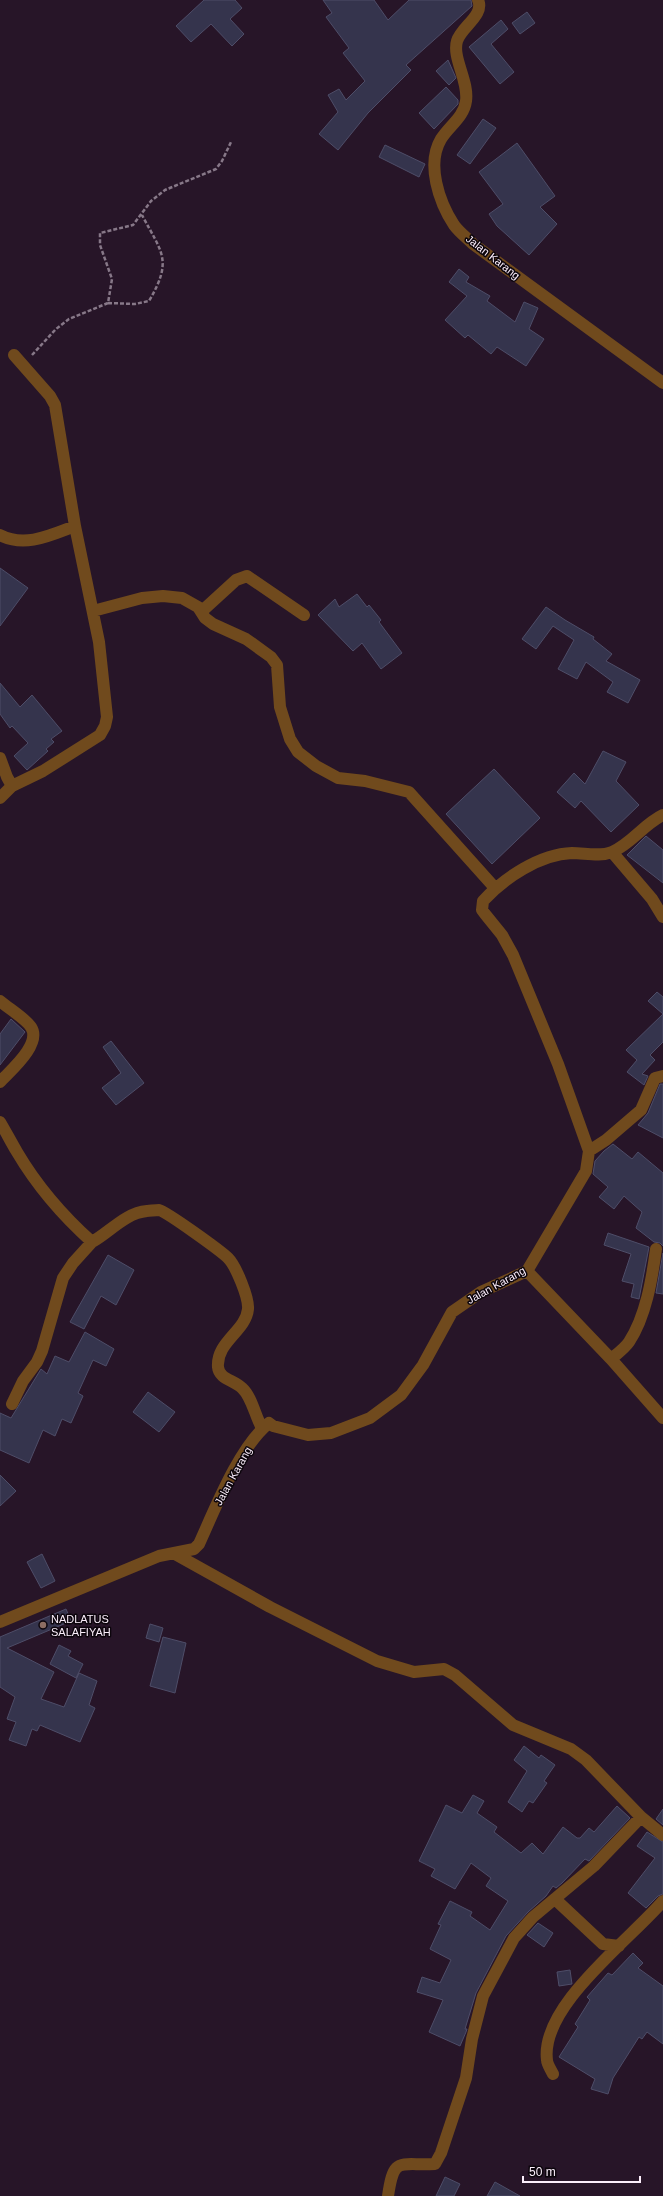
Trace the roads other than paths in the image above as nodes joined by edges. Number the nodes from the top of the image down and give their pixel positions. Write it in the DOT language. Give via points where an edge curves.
graph roads {
  1 [pos="478,0"];
  2 [pos="14,355"];
  3 [pos="663,383"];
  4 [pos="75,526"];
  5 [pos="0,535"];
  6 [pos="93,611"];
  7 [pos="201,612"];
  8 [pos="304,615"];
  9 [pos="0,758"];
  10 [pos="12,786"];
  11 [pos="0,798"];
  12 [pos="663,815"];
  13 [pos="612,852"];
  14 [pos="495,888"];
  15 [pos="663,917"];
  16 [pos="0,1001"];
  17 [pos="663,1076"];
  18 [pos="0,1082"];
  19 [pos="0,1122"];
  20 [pos="589,1151"];
  21 [pos="92,1242"];
  22 [pos="656,1249"];
  23 [pos="527,1271"];
  24 [pos="611,1359"];
  25 [pos="12,1404"];
  26 [pos="663,1418"];
  27 [pos="262,1428"];
  28 [pos="175,1554"];
  29 [pos="0,1622"];
  30 [pos="641,1817"];
  31 [pos="663,1835"];
  32 [pos="556,1900"];
  33 [pos="663,1902"];
  34 [pos="619,1946"];
  35 [pos="553,2074"];
  36 [pos="388,2196"];
  1 -- 3 [label="street, Jalan Karang" via="478,11 464,27 456,43 456,52 467,90 466,103 460,116 442,138 435,152 433,167 440,193 454,225 474,244"];
  2 -- 4 [label="street" via="55,405"];
  4 -- 5 [label="street" via="40,539 26,541"];
  4 -- 6 [label="street"];
  6 -- 7 [label="street" via="142,598 163,596 182,598 198,607"];
  6 -- 10 [label="street" via="107,716 105,726 100,735 50,767"];
  7 -- 8 [label="street" via="236,580 247,576"];
  7 -- 14 [label="street" via="213,624 246,639 271,657 277,665 280,707 290,739 298,752 338,778 365,781 409,792"];
  9 -- 10 [label="street"];
  10 -- 11 [label="street"];
  12 -- 13 [label="street"];
  13 -- 14 [label="street, Jalan Karang" via="571,853 544,859"];
  13 -- 15 [label="street" via="652,899"];
  14 -- 20 [label="street, Jalan Karang" via="483,901 482,910 502,935 513,955 558,1064"];
  16 -- 18 [label="street" via="31,1027 34,1037 32,1047"];
  17 -- 20 [label="street" via="655,1078 641,1110 617,1132"];
  19 -- 21 [label="street" via="16,1152 48,1197"];
  20 -- 23 [label="street, Jalan Karang" via="586,1171"];
  21 -- 25 [label="street" via="63,1278 42,1351"];
  21 -- 27 [label="street" via="131,1214 159,1210 229,1258 238,1272 248,1306 245,1318 219,1356 218,1367 224,1377 241,1387 247,1394"];
  22 -- 24 [label="street" via="653,1274 638,1324 628,1343"];
  23 -- 24 [label="street"];
  23 -- 27 [label="street, Jalan Karang" via="482,1292 452,1312 424,1365 401,1395 370,1418 317,1436 269,1423"];
  24 -- 26 [label="street"];
  27 -- 28 [label="street, Jalan Karang" via="220,1496 199,1544"];
  28 -- 29 [label="street, Jalan Karang" via="159,1556"];
  28 -- 30 [label="street" via="270,1607 377,1661 414,1672 444,1669 455,1675 513,1725 571,1749 586,1760"];
  30 -- 31 [label="street"];
  30 -- 32 [label="street" via="594,1866"];
  32 -- 34 [label="street" via="603,1944"];
  32 -- 36 [label="street" via="533,1917 514,1938 483,1996 472,2039 466,2078 435,2164 402,2164 397,2167 392,2172"];
  33 -- 34 [label="street"];
  34 -- 35 [label="street" via="566,2002 548,2042 547,2061"];
}
